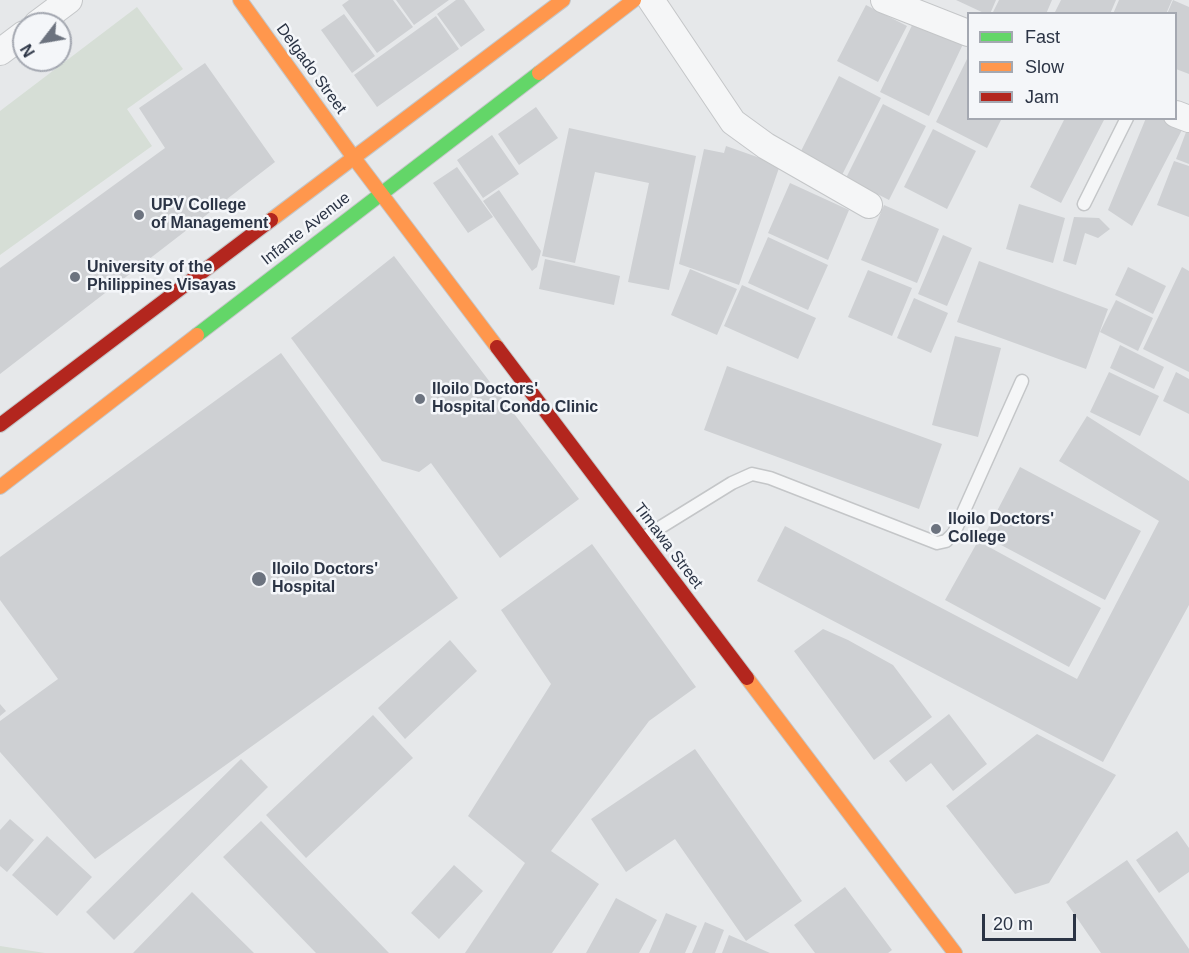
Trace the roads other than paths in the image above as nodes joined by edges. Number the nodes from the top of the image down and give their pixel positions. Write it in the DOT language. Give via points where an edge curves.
graph roads {
  1 [pos="69,0"];
  2 [pos="240,0"];
  3 [pos="563,0"];
  4 [pos="634,0"];
  5 [pos="651,0"];
  6 [pos="884,0"];
  7 [pos="53,12"];
  8 [pos="967,32"];
  9 [pos="1126,120"];
  10 [pos="354,158"];
  11 [pos="381,192"];
  12 [pos="1084,204"];
  13 [pos="869,205"];
  14 [pos="1022,381"];
  15 [pos="0,424"];
  16 [pos="0,487"];
  17 [pos="642,539"];
  18 [pos="955,953"];
  1 -- 7 [label="street"];
  2 -- 10 [label="main road, Delgado Street"];
  3 -- 10 [label="main road, Infante Avenue"];
  4 -- 11 [label="main road, Infante Avenue"];
  5 -- 13 [label="street" via="733,122 766,146"];
  6 -- 8 [label="street"];
  9 -- 12 [label="lane"];
  10 -- 11 [label="main road, Timawa Street"];
  10 -- 15 [label="main road, Infante Avenue" via="215,271"];
  11 -- 16 [label="main road, Infante Avenue" via="235,298"];
  11 -- 17 [label="main road, Timawa Street"];
  14 -- 17 [label="lane" via="954,533 946,541 937,543 752,474"];
  17 -- 18 [label="main road, Timawa Street"];
}
